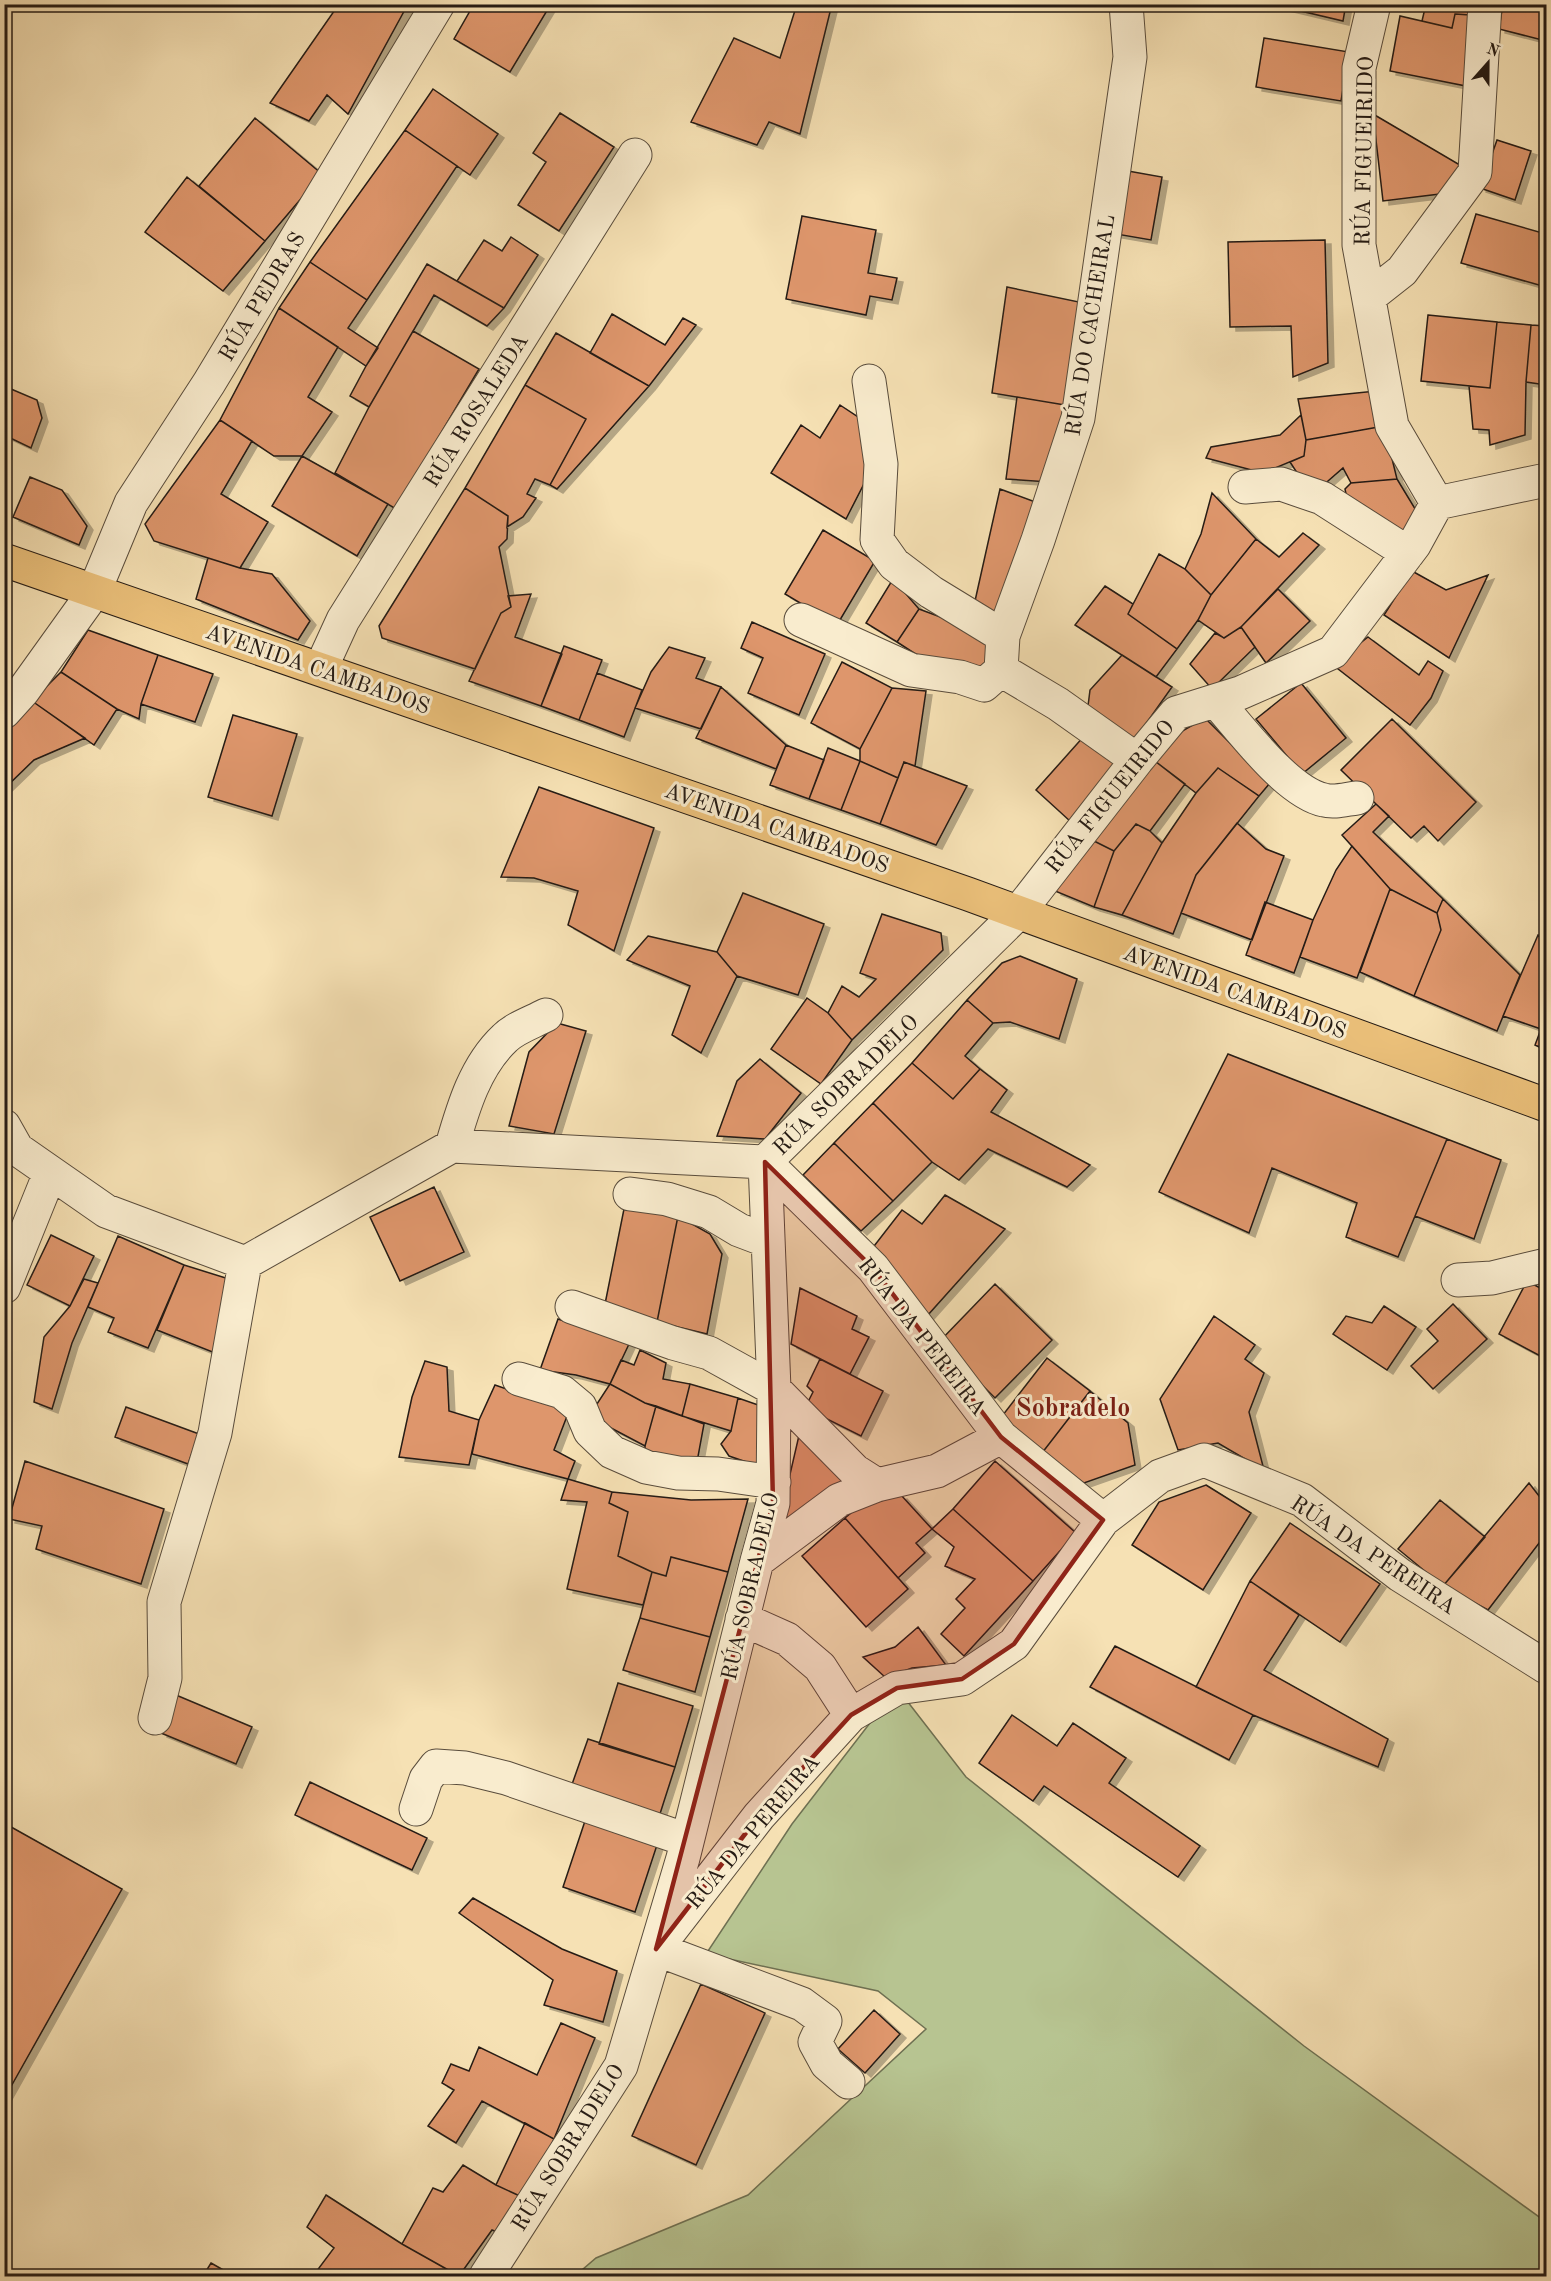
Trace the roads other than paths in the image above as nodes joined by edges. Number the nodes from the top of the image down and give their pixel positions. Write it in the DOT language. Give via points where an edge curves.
graph roads {
  1 [pos="438,4"];
  2 [pos="1126,4"];
  3 [pos="1374,4"];
  4 [pos="1485,4"];
  5 [pos="635,155"];
  6 [pos="1369,297"];
  7 [pos="869,381"];
  8 [pos="1546,480"];
  9 [pos="1245,487"];
  10 [pos="1437,503"];
  11 [pos="1408,553"];
  12 [pos="4,560"];
  13 [pos="93,592"];
  14 [pos="801,620"];
  15 [pos="1003,636"];
  16 [pos="321,668"];
  17 [pos="1001,670"];
  18 [pos="1216,701"];
  19 [pos="4,712"];
  20 [pos="1137,760"];
  21 [pos="1357,798"];
  22 [pos="1018,913"];
  23 [pos="546,1015"];
  24 [pos="1544,1099"];
  25 [pos="7,1136"];
  26 [pos="452,1146"];
  27 [pos="765,1162"];
  28 [pos="51,1173"];
  29 [pos="630,1194"];
  30 [pos="768,1241"];
  31 [pos="245,1263"];
  32 [pos="1546,1265"];
  33 [pos="1458,1280"];
  34 [pos="4,1287"];
  35 [pos="572,1307"];
  36 [pos="519,1379"];
  37 [pos="774,1389"];
  38 [pos="1001,1437"];
  39 [pos="774,1482"];
  40 [pos="877,1485"];
  41 [pos="1103,1520"];
  42 [pos="757,1561"];
  43 [pos="742,1620"];
  44 [pos="1546,1667"];
  45 [pos="850,1715"];
  46 [pos="154,1718"];
  47 [pos="416,1809"];
  48 [pos="687,1840"];
  49 [pos="656,1949"];
  50 [pos="848,2082"];
  51 [pos="486,2277"];
  1 -- 13 [label="street, RÚA PEDRAS" via="209,383 131,503"];
  2 -- 15 [label="street, RÚA DO CACHEIRAL" via="1130,57 1078,418"];
  3 -- 6 [label="street, RÚA FIGUEIRIDO" via="1359,68 1359,245"];
  4 -- 6 [label="street" via="1475,172 1402,271"];
  5 -- 16 [label="street, RÚA ROSALEDA" via="343,620"];
  6 -- 10 [label="street, RÚA FIGUEIRIDO" via="1392,426"];
  7 -- 15 [label="street" via="881,464 877,540 894,564"];
  8 -- 10 [label="street"];
  9 -- 11 [label="street" via="1281,484 1322,498"];
  10 -- 11 [label="street, RÚA FIGUEIRIDO"];
  11 -- 18 [label="street, RÚA FIGUEIRIDO" via="1333,652"];
  12 -- 13 [label="main road, AVENIDA CAMBADOS"];
  13 -- 16 [label="main road, AVENIDA CAMBADOS"];
  13 -- 19 [label="street, RÚA PEDRAS"];
  14 -- 17 [label="street" via="911,670 960,677 984,685"];
  15 -- 17 [label="street, RÚA DO CACHEIRAL"];
  16 -- 22 [label="main road, AVENIDA CAMBADOS"];
  17 -- 20 [label="street" via="1058,704"];
  18 -- 20 [label="street, RÚA FIGUEIRIDO" via="1176,713"];
  18 -- 21 [label="street" via="1302,792 1326,801"];
  20 -- 22 [label="street, RÚA FIGUEIRIDO"];
  22 -- 24 [label="main road, AVENIDA CAMBADOS"];
  22 -- 27 [label="street, RÚA SOBRADELO"];
  23 -- 26 [label="street" via="506,1036 484,1062 462,1110"];
  25 -- 28 [label="street" via="17,1149"];
  26 -- 27 [label="street"];
  26 -- 31 [label="street"];
  27 -- 30 [label="street, RÚA SOBRADELO"];
  27 -- 38 [label="street, RÚA DA PEREIRA" via="873,1268"];
  28 -- 31 [label="street" via="106,1211"];
  28 -- 34 [label="street"];
  29 -- 30 [label="street" via="667,1199 709,1212"];
  30 -- 37 [label="street, RÚA SOBRADELO"];
  31 -- 46 [label="street" via="215,1433 164,1602 165,1678"];
  32 -- 33 [label="street" via="1492,1278"];
  35 -- 37 [label="street" via="709,1353"];
  36 -- 39 [label="street" via="562,1392 580,1407 590,1431 612,1452 646,1467"];
  37 -- 39 [label="street, RÚA SOBRADELO"];
  37 -- 40 [label="street" via="855,1471"];
  38 -- 40 [label="street, RÚA DA PEREIRA" via="937,1471"];
  38 -- 41 [label="street, RÚA DA PEREIRA"];
  39 -- 42 [label="street, RÚA SOBRADELO" via="773,1503"];
  40 -- 42 [label="street, RÚA DA PEREIRA" via="839,1500"];
  41 -- 44 [label="street, RÚA DA PEREIRA" via="1160,1476 1204,1460 1302,1500 1400,1575"];
  41 -- 45 [label="street, RÚA DA PEREIRA" via="1014,1644 962,1679 897,1688"];
  42 -- 43 [label="street, RÚA SOBRADELO"];
  43 -- 45 [label="street" via="787,1639 820,1667"];
  43 -- 48 [label="street, RÚA SOBRADELO"];
  45 -- 49 [label="street, RÚA DA PEREIRA" via="759,1816"];
  47 -- 48 [label="street" via="426,1779 436,1766 465,1768 506,1778"];
  48 -- 49 [label="street, RÚA SOBRADELO"];
  49 -- 50 [label="street" via="802,2004 825,2020 815,2042 827,2064"];
  49 -- 51 [label="street, RÚA SOBRADELO" via="621,2066"];
}
